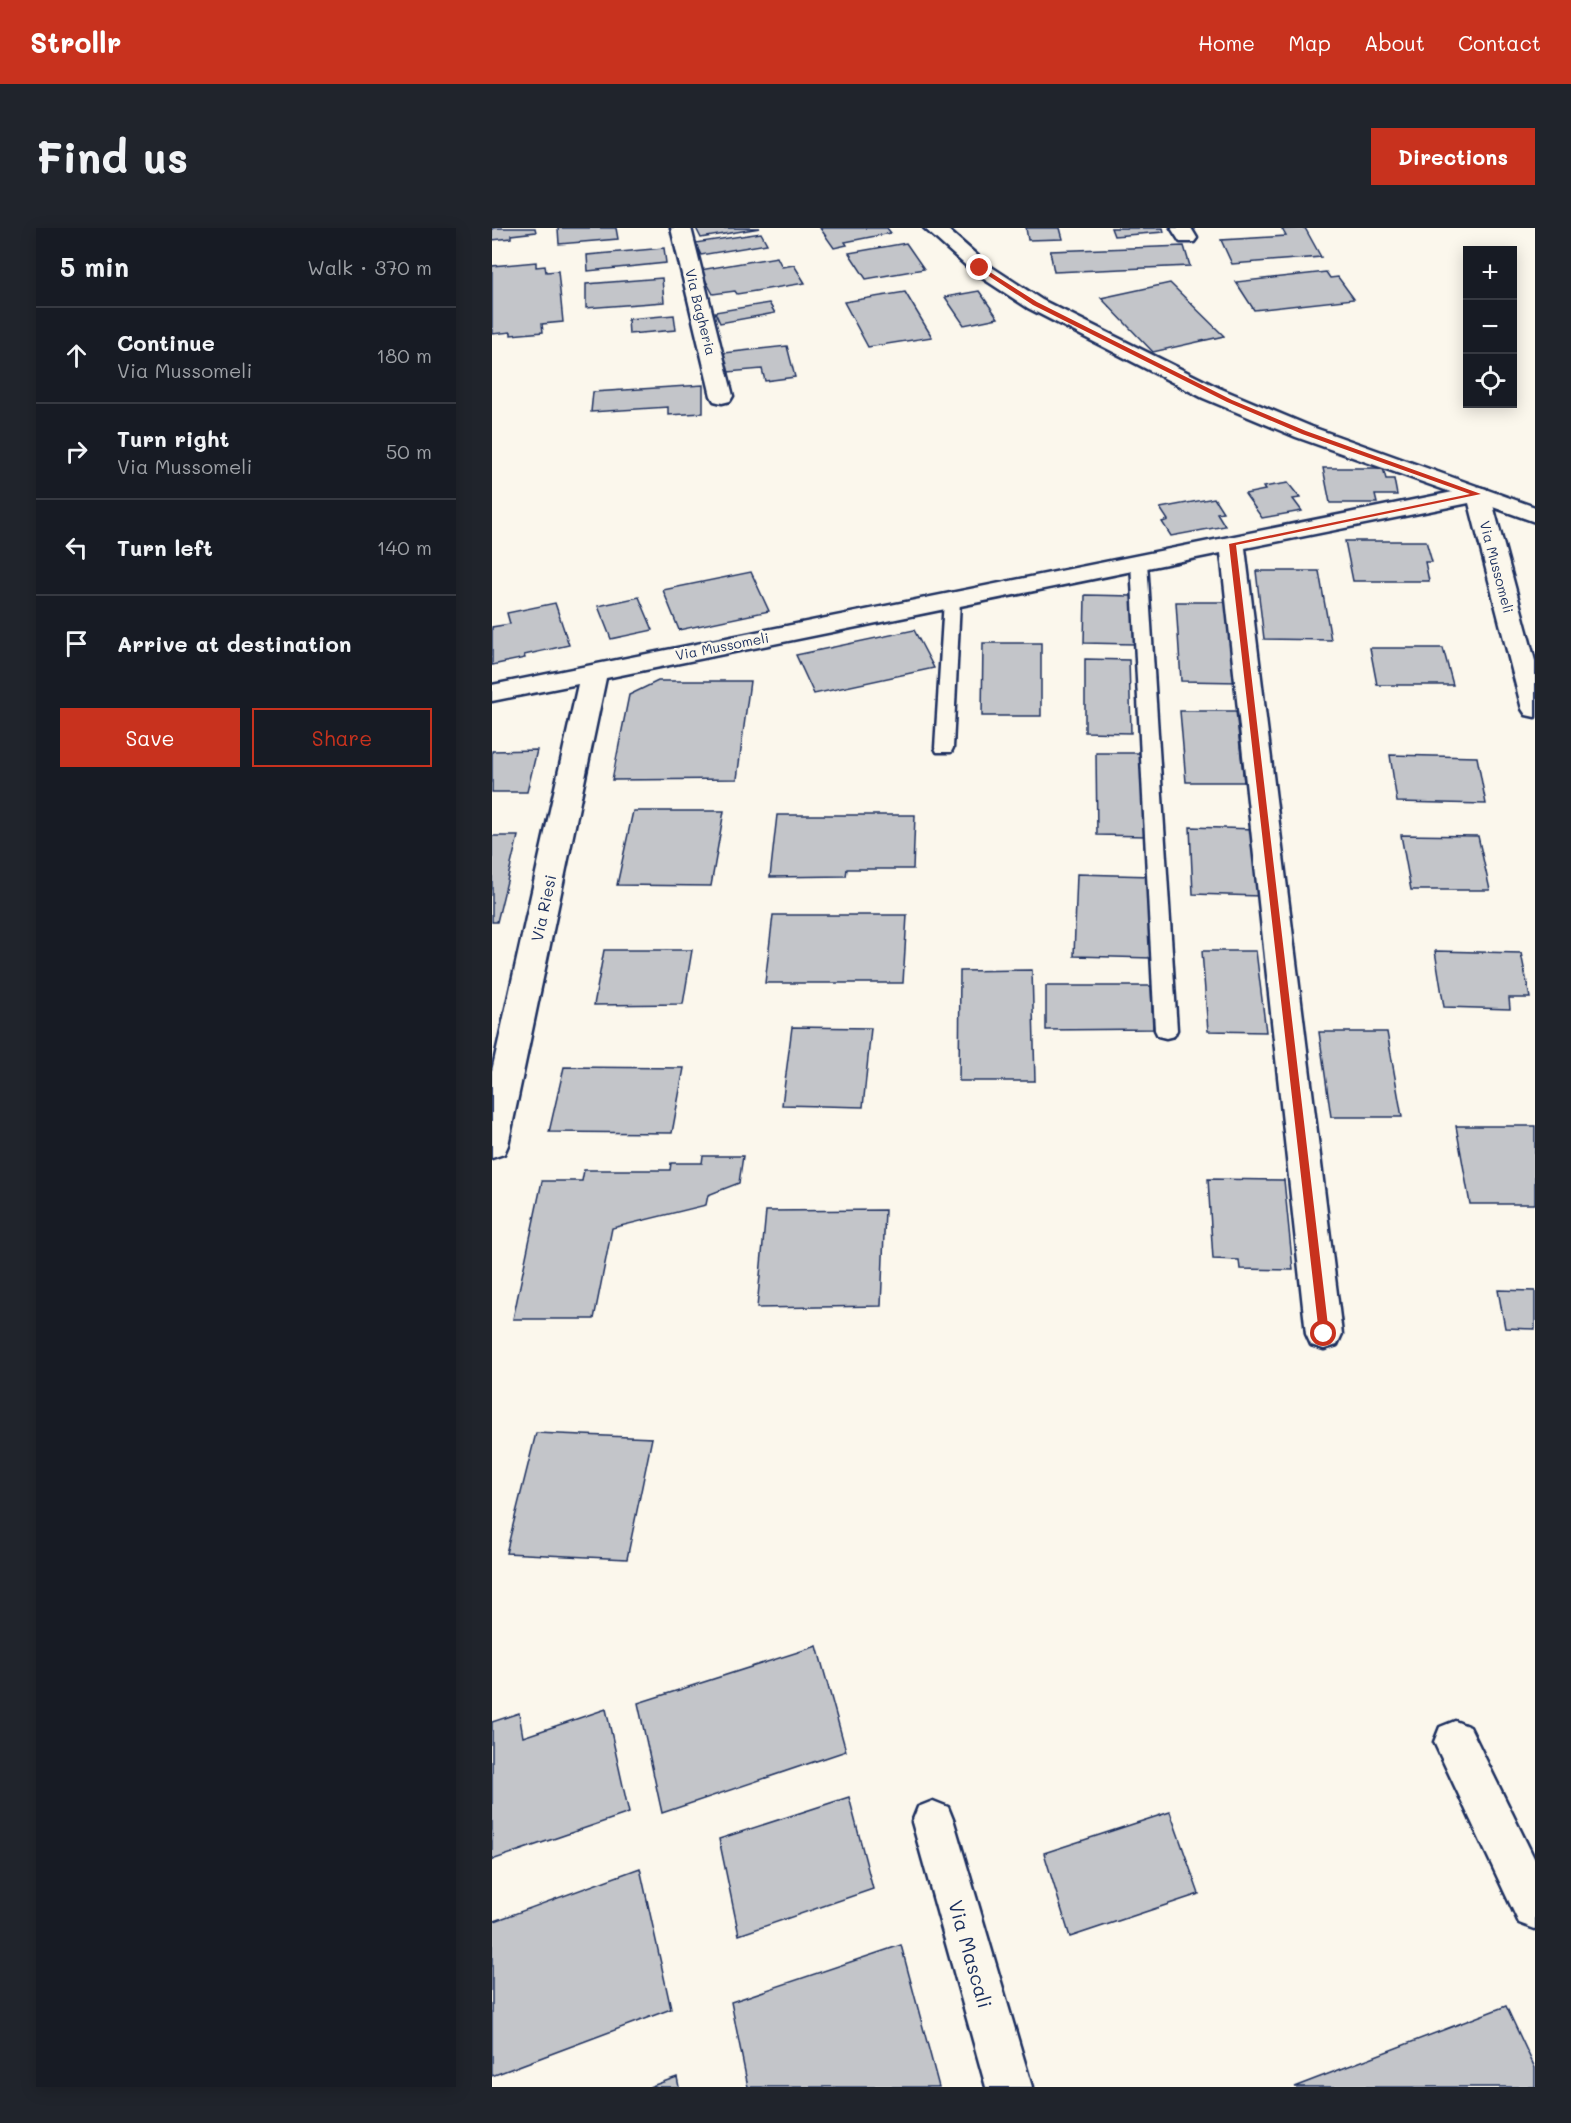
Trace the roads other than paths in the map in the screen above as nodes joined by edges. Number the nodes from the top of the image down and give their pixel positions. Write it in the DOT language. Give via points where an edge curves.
graph roads {
  1 [pos="681,228"];
  2 [pos="934,228"];
  3 [pos="722,396"];
  4 [pos="1478,494"];
  5 [pos="1535,515"];
  6 [pos="1232,544"];
  7 [pos="1139,562"];
  8 [pos="952,600"];
  9 [pos="594,672"];
  10 [pos="492,693"];
  11 [pos="1535,709"];
  12 [pos="944,748"];
  13 [pos="1166,1030"];
  14 [pos="492,1144"];
  15 [pos="1324,1334"];
  16 [pos="1455,1742"];
  17 [pos="933,1822"];
  18 [pos="1535,1907"];
  19 [pos="1009,2087"];
  1 -- 3 [label="street, Via Bagheria"];
  2 -- 4 [label="street" via="980,268 1035,304 1201,388 1291,427"];
  4 -- 5 [label="street"];
  4 -- 6 [label="street, Via Mussomeli"];
  4 -- 11 [label="street, Via Mussomeli"];
  6 -- 7 [label="street, Via Mussomeli"];
  6 -- 15 [label="street"];
  7 -- 8 [label="street, Via Mussomeli"];
  7 -- 13 [label="lane"];
  8 -- 9 [label="street, Via Mussomeli"];
  8 -- 12 [label="lane"];
  9 -- 10 [label="street, Via Mussomeli"];
  9 -- 14 [label="street, Via Riesi"];
  16 -- 18 [label="street"];
  17 -- 19 [label="street, Via Mascali"];
}
